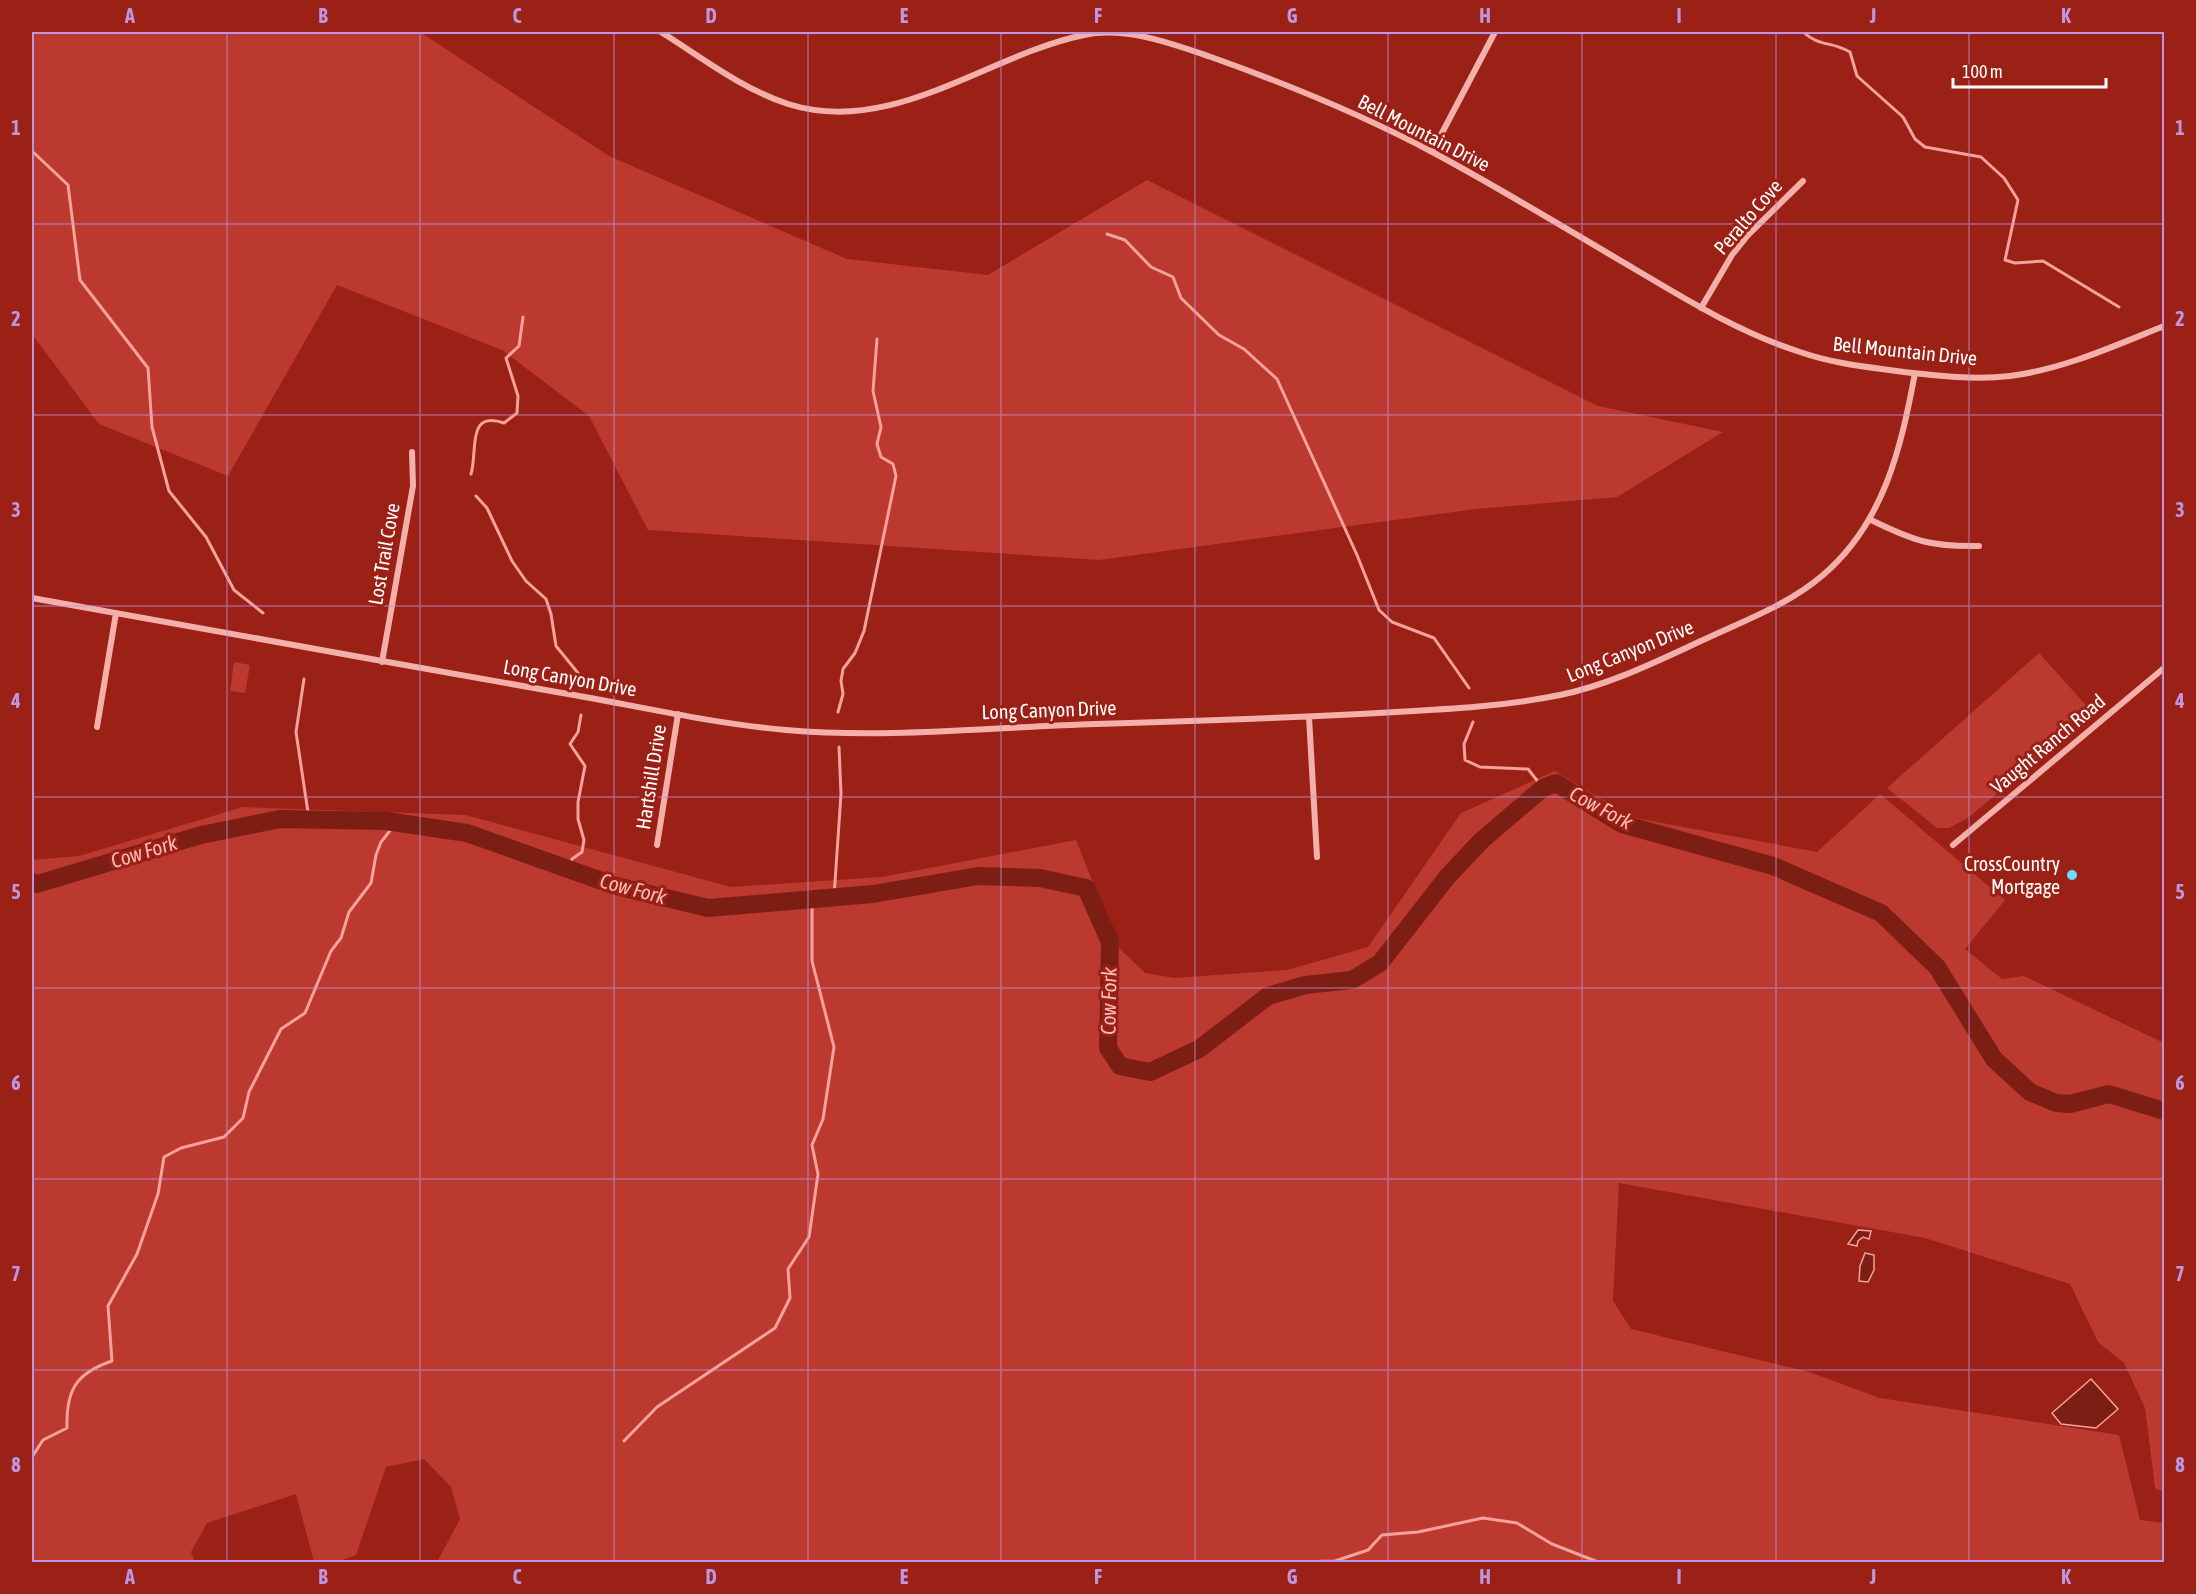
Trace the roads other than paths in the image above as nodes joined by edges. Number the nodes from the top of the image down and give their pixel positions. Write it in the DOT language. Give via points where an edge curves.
graph roads {
  1 [pos="661,32"];
  2 [pos="1495,32"];
  3 [pos="1087,33"];
  4 [pos="1432,152"];
  5 [pos="1803,181"];
  6 [pos="1701,308"];
  7 [pos="2164,326"];
  8 [pos="1915,373"];
  9 [pos="412,452"];
  10 [pos="1871,520"];
  11 [pos="1979,546"];
  12 [pos="32,598"];
  13 [pos="116,613"];
  14 [pos="382,662"];
  15 [pos="2164,668"];
  16 [pos="678,714"];
  17 [pos="1309,717"];
  18 [pos="98,727"];
  19 [pos="657,844"];
  20 [pos="1953,845"];
  21 [pos="1317,857"];
  1 -- 3 [label="street, Bell Mountain Drive" via="757,91 791,105 829,111 867,109 920,96"];
  2 -- 4 [label="street"];
  3 -- 4 [label="street, Bell Mountain Drive" via="1157,40 1213,58"];
  4 -- 6 [label="street, Bell Mountain Drive"];
  5 -- 6 [label="street, Peralto Cove" via="1748,235"];
  6 -- 8 [label="street, Bell Mountain Drive" via="1801,353"];
  7 -- 8 [label="street, Bell Mountain Drive" via="2066,364 2031,372 1978,377"];
  8 -- 10 [label="street, Long Canyon Drive" via="1887,487"];
  9 -- 14 [label="street, Lost Trail Cove" via="413,486"];
  10 -- 11 [label="street" via="1929,545"];
  10 -- 17 [label="street, Long Canyon Drive" via="1823,575 1799,592 1756,616 1609,680 1565,694 1505,703"];
  12 -- 13 [label="street, Long Canyon Drive"];
  13 -- 14 [label="street, Long Canyon Drive"];
  13 -- 18 [label="street"];
  14 -- 16 [label="street, Long Canyon Drive"];
  15 -- 20 [label="street, Vaught Ranch Road"];
  16 -- 17 [label="street, Long Canyon Drive" via="781,730 866,735"];
  16 -- 19 [label="street, Hartshill Drive"];
  17 -- 21 [label="street"];
}
